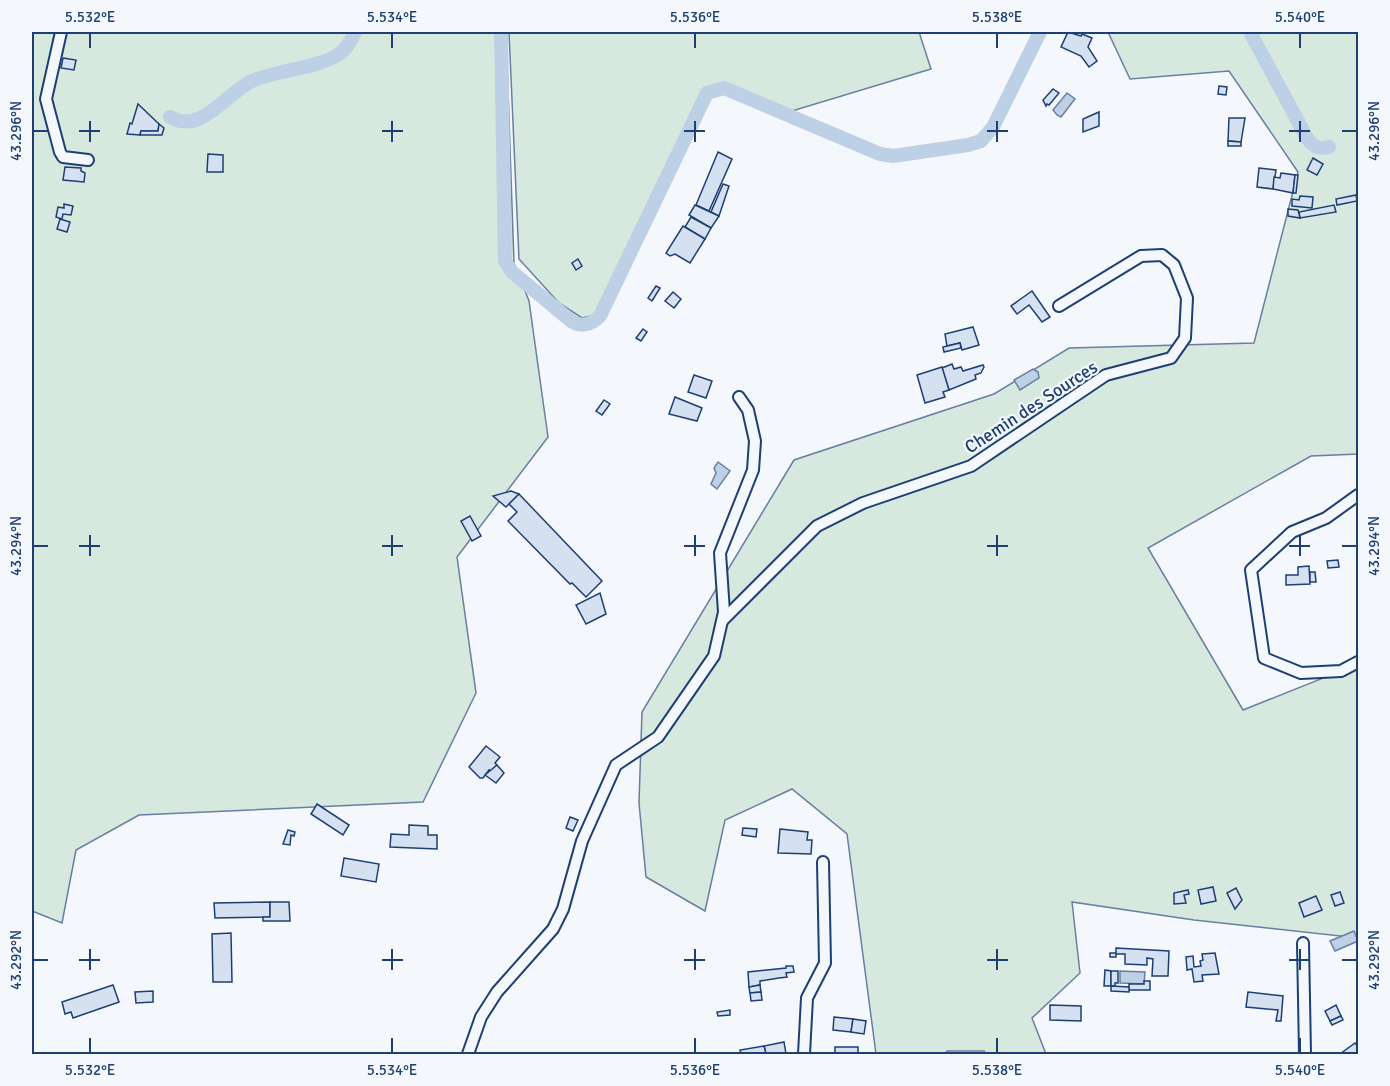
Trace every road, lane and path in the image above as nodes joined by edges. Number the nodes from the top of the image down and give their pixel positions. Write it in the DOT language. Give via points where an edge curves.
graph roads {
  1 [pos="61,32"];
  2 [pos="88,160"];
  3 [pos="1059,306"];
  4 [pos="739,398"];
  5 [pos="1359,495"];
  6 [pos="723,620"];
  7 [pos="1359,662"];
  8 [pos="823,862"];
  9 [pos="1303,943"];
  10 [pos="468,1054"];
  11 [pos="804,1054"];
  12 [pos="1305,1054"];
  1 -- 2 [label="street" via="46,99 63,157"];
  3 -- 6 [label="street, Chemin des Sources" via="1141,256 1162,255 1174,265 1187,298 1185,338 1171,358 1106,375 971,466 862,503 817,526"];
  4 -- 6 [label="street" via="748,410 755,441 753,470 720,553"];
  5 -- 7 [label="street" via="1326,518 1292,532 1251,570 1264,658 1301,673 1341,671"];
  6 -- 10 [label="street" via="714,656 658,737 616,765 582,841 554,930 497,992 481,1017"];
  8 -- 11 [label="street" via="825,963 807,998"];
  9 -- 12 [label="street"];
}
